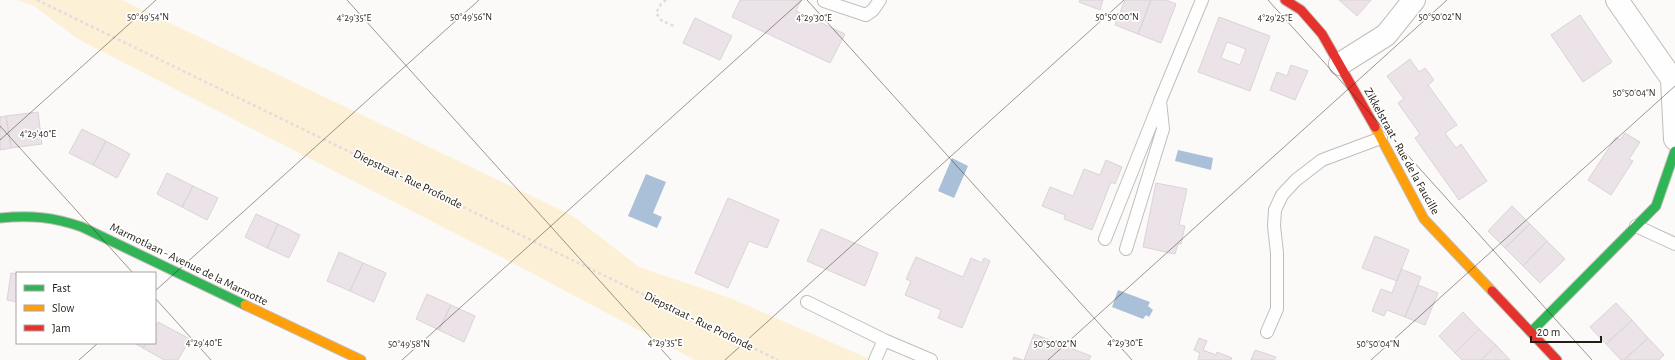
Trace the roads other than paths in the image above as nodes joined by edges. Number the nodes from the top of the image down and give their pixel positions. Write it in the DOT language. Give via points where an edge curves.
graph roads {
  1 [pos="880,0"];
  2 [pos="1202,0"];
  3 [pos="1285,0"];
  4 [pos="1414,0"];
  5 [pos="1617,0"];
  6 [pos="824,1"];
  7 [pos="1340,64"];
  8 [pos="1160,101"];
  9 [pos="1381,138"];
  10 [pos="1675,139"];
  11 [pos="1675,151"];
  12 [pos="0,218"];
  13 [pos="1636,226"];
  14 [pos="1105,238"];
  15 [pos="1675,244"];
  16 [pos="1126,249"];
  17 [pos="807,302"];
  18 [pos="1267,332"];
  19 [pos="1531,332"];
  20 [pos="884,340"];
  21 [pos="361,360"];
  22 [pos="875,360"];
  23 [pos="931,360"];
  24 [pos="1557,360"];
  1 -- 6 [label="lane" via="866,15"];
  2 -- 8 [label="lane"];
  3 -- 7 [label="street, Zikkelstraat - Rue de la Faucille" via="1301,10 1313,22"];
  4 -- 7 [label="street" via="1386,35"];
  5 -- 10 [label="street" via="1672,79"];
  7 -- 9 [label="street, Zikkelstraat - Rue de la Faucille"];
  8 -- 14 [label="lane"];
  8 -- 16 [label="lane" via="1162,129"];
  9 -- 18 [label="lane" via="1322,160 1296,180 1282,195 1275,210 1274,226 1277,253 1277,309"];
  9 -- 19 [label="street, Zikkelstraat - Rue de la Faucille" via="1424,219"];
  11 -- 13 [label="street" via="1656,206"];
  12 -- 21 [label="street, Marmotlaan - Avenue de la Marmotte" via="29,214 47,216 82,227"];
  13 -- 15 [label="lane"];
  13 -- 19 [label="street"];
  17 -- 20 [label="lane"];
  19 -- 24 [label="street, Zikkelstraat - Rue de la Faucille"];
  20 -- 22 [label="lane"];
  20 -- 23 [label="lane"];
}
